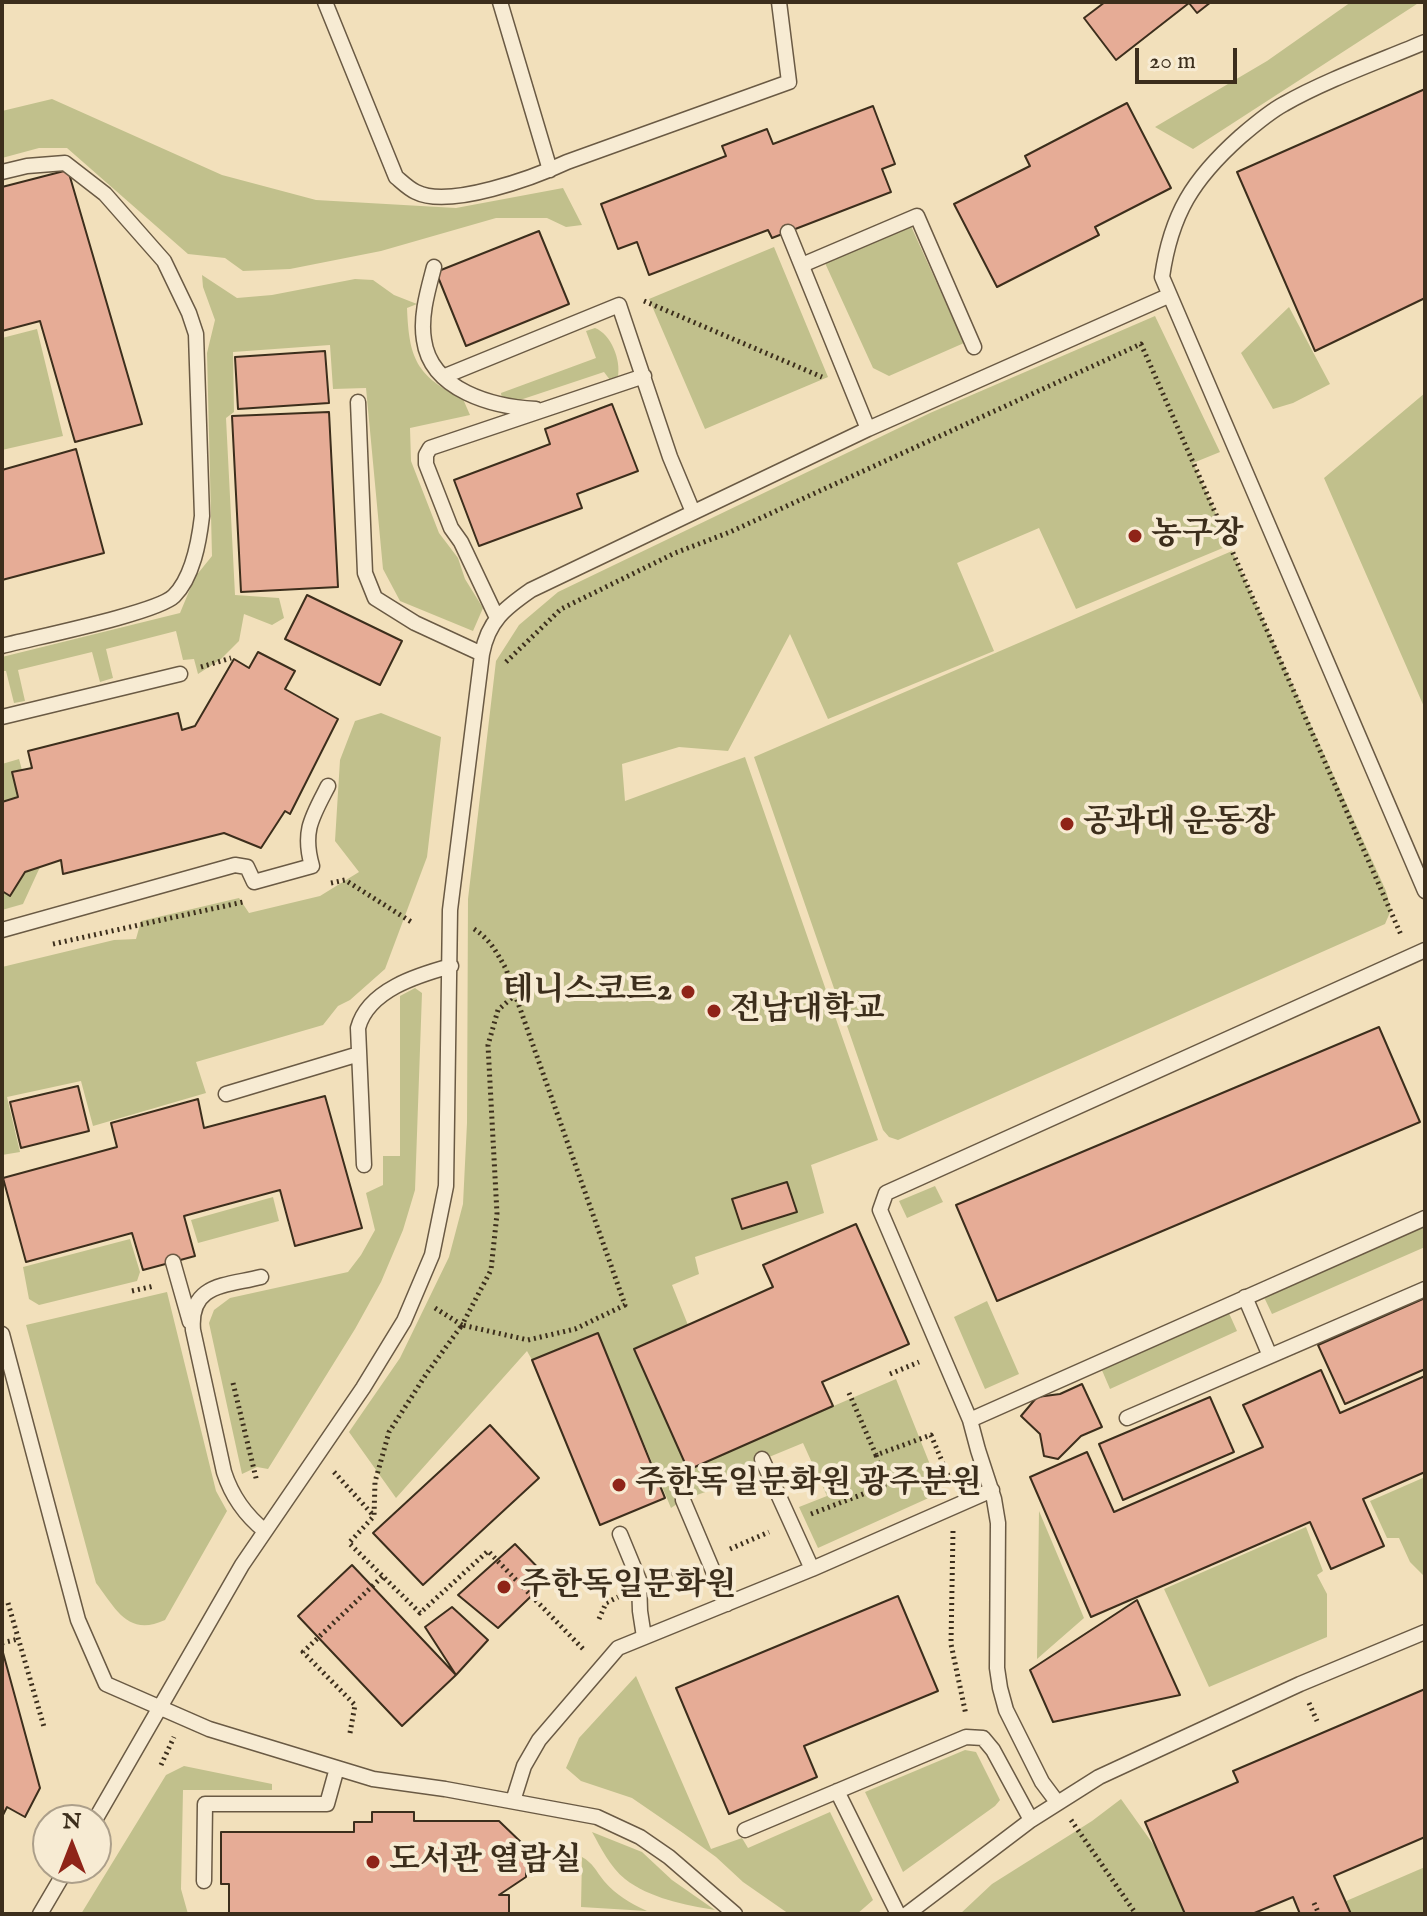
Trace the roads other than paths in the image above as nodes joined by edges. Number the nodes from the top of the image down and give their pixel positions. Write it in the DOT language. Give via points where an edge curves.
graph roads {
  1 [pos="325,2"];
  2 [pos="500,2"];
  3 [pos="779,2"];
  4 [pos="1425,42"];
  5 [pos="550,170"];
  6 [pos="2,172"];
  7 [pos="788,232"];
  8 [pos="802,265"];
  9 [pos="434,267"];
  10 [pos="1168,296"];
  11 [pos="974,347"];
  12 [pos="445,376"];
  13 [pos="644,376"];
  14 [pos="358,402"];
  15 [pos="545,409"];
  16 [pos="868,429"];
  17 [pos="693,512"];
  18 [pos="497,618"];
  19 [pos="2,646"];
  20 [pos="482,654"];
  21 [pos="180,674"];
  22 [pos="2,717"];
  23 [pos="328,786"];
  24 [pos="1425,891"];
  25 [pos="2,930"];
  26 [pos="1425,950"];
  27 [pos="451,966"];
  28 [pos="359,1054"];
  29 [pos="226,1094"];
  30 [pos="364,1165"];
  31 [pos="1425,1218"];
  32 [pos="173,1262"];
  33 [pos="261,1277"];
  34 [pos="1425,1289"];
  35 [pos="1245,1297"];
  36 [pos="193,1330"];
  37 [pos="2,1334"];
  38 [pos="1270,1356"];
  39 [pos="1127,1418"];
  40 [pos="970,1420"];
  41 [pos="762,1459"];
  42 [pos="992,1490"];
  43 [pos="683,1500"];
  44 [pos="265,1531"];
  45 [pos="620,1534"];
  46 [pos="812,1569"];
  47 [pos="727,1604"];
  48 [pos="1425,1632"];
  49 [pos="644,1637"];
  50 [pos="158,1709"];
  51 [pos="337,1768"];
  52 [pos="837,1791"];
  53 [pos="513,1801"];
  54 [pos="1057,1802"];
  55 [pos="104,1804"];
  56 [pos="1031,1820"];
  57 [pos="745,1830"];
  58 [pos="204,1881"];
  59 [pos="58,1884"];
  60 [pos="40,1914"];
  61 [pos="735,1914"];
  62 [pos="898,1914"];
  63 [pos="907,1914"];
  1 -- 5 [label="lane" via="396,177 418,194 455,196"];
  2 -- 5 [label="lane"];
  3 -- 5 [label="lane" via="789,82"];
  4 -- 10 [label="lane" via="1284,104 1217,158 1196,181 1171,234 1162,277"];
  6 -- 19 [label="lane" via="65,163 105,194 164,261 196,334 202,516 185,583 171,599"];
  7 -- 8 [label="lane"];
  8 -- 11 [label="lane" via="917,216"];
  8 -- 16 [label="lane"];
  9 -- 12 [label="lane" via="423,339 430,361"];
  10 -- 16 [label="lane"];
  10 -- 24 [label="lane"];
  12 -- 13 [label="lane" via="619,305"];
  12 -- 15 [label="lane" via="457,388 508,408"];
  13 -- 15 [label="lane"];
  13 -- 17 [label="lane"];
  14 -- 20 [label="lane" via="365,573 375,598"];
  15 -- 18 [label="lane" via="430,448 426,455 451,528"];
  16 -- 17 [label="lane"];
  17 -- 18 [label="lane" via="531,590"];
  18 -- 20 [label="lane"];
  20 -- 27 [label="lane" via="450,910"];
  21 -- 22 [label="lane"];
  23 -- 25 [label="lane" via="308,824 312,866 254,882 247,867 235,865"];
  26 -- 40 [label="lane" via="886,1193 880,1210"];
  27 -- 28 [label="lane" via="409,978 378,1000 361,1017"];
  27 -- 44 [label="lane" via="446,1186 432,1255 404,1321"];
  28 -- 29 [label="lane"];
  28 -- 30 [label="lane"];
  31 -- 35 [label="lane"];
  32 -- 36 [label="lane"];
  33 -- 36 [label="lane" via="208,1290 191,1313"];
  34 -- 38 [label="lane"];
  35 -- 38 [label="lane"];
  35 -- 40 [label="lane"];
  36 -- 44 [label="lane" via="231,1494"];
  37 -- 50 [label="lane" via="84,1637 106,1684"];
  38 -- 39 [label="lane"];
  40 -- 42 [label="lane"];
  41 -- 46 [label="lane"];
  42 -- 46 [label="lane"];
  42 -- 54 [label="lane" via="998,1523 1000,1688 1042,1782"];
  43 -- 47 [label="lane"];
  44 -- 50 [label="lane"];
  45 -- 49 [label="lane" via="639,1580"];
  46 -- 47 [label="lane"];
  47 -- 49 [label="lane"];
  48 -- 54 [label="lane" via="1169,1743"];
  49 -- 53 [label="lane" via="618,1648 539,1740"];
  50 -- 51 [label="lane"];
  50 -- 55 [label="lane"];
  51 -- 53 [label="lane" via="373,1779"];
  51 -- 58 [label="lane" via="327,1804 205,1804"];
  52 -- 56 [label="lane" via="966,1737 983,1738"];
  52 -- 57 [label="lane"];
  52 -- 62 [label="lane"];
  53 -- 61 [label="lane" via="597,1817 640,1837"];
  54 -- 56 [label="lane"];
  56 -- 63 [label="lane"];
  59 -- 60 [label="lane"];
}
